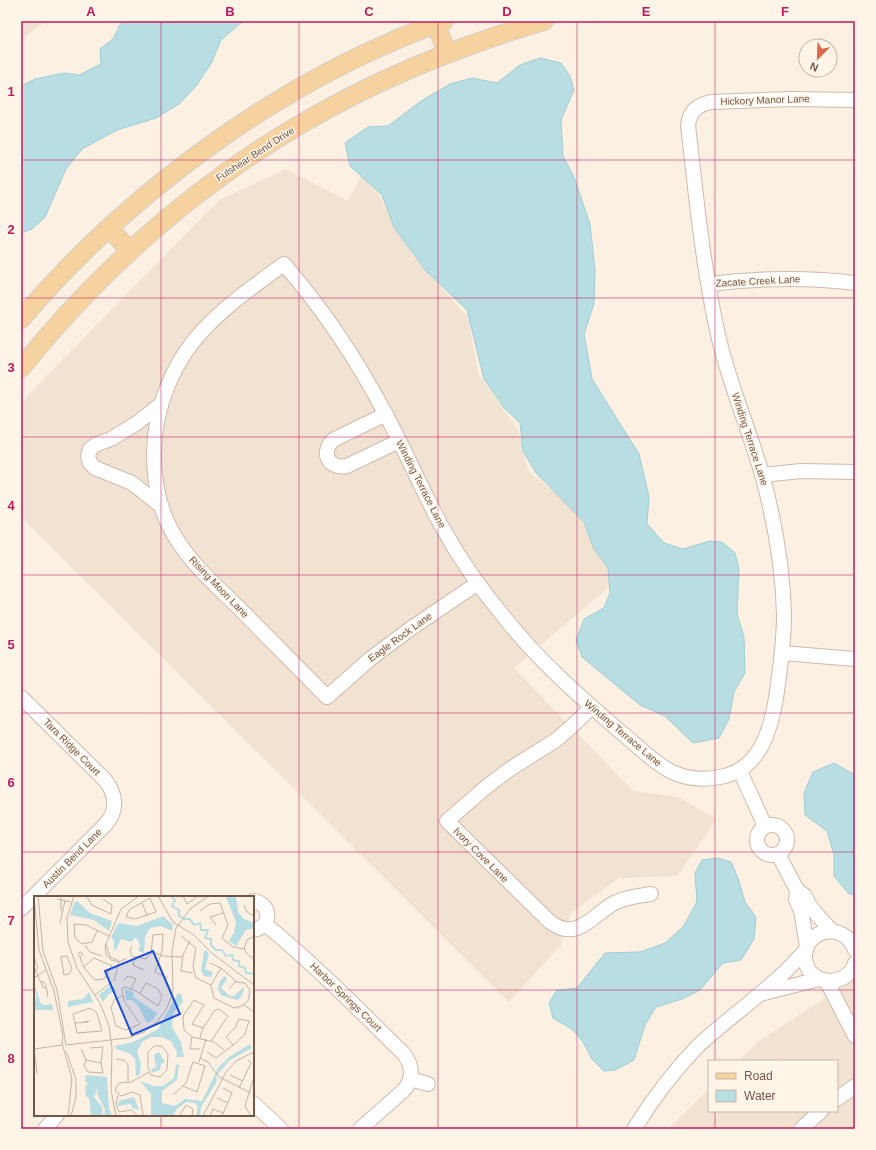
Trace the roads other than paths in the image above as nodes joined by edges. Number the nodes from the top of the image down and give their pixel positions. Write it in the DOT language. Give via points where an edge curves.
graph roads {
  1 [pos="544,21"];
  2 [pos="440,22"];
  3 [pos="447,53"];
  4 [pos="855,100"];
  5 [pos="688,125"];
  6 [pos="109,228"];
  7 [pos="130,251"];
  8 [pos="284,264"];
  9 [pos="855,283"];
  10 [pos="709,284"];
  11 [pos="21,319"];
  12 [pos="21,368"];
  13 [pos="160,405"];
  14 [pos="386,414"];
  15 [pos="398,441"];
  16 [pos="855,472"];
  17 [pos="762,475"];
  18 [pos="160,505"];
  19 [pos="478,583"];
  20 [pos="782,653"];
  21 [pos="855,658"];
  22 [pos="21,697"];
  23 [pos="327,697"];
  24 [pos="592,707"];
  25 [pos="740,771"];
  26 [pos="115,803"];
  27 [pos="765,826"];
  28 [pos="778,854"];
  29 [pos="797,890"];
  30 [pos="651,894"];
  31 [pos="254,901"];
  32 [pos="21,909"];
  33 [pos="259,927"];
  34 [pos="832,931"];
  35 [pos="851,937"];
  36 [pos="807,948"];
  37 [pos="855,950"];
  38 [pos="855,967"];
  39 [pos="823,980"];
  40 [pos="760,994"];
  41 [pos="855,1036"];
  42 [pos="410,1079"];
  43 [pos="428,1084"];
  44 [pos="855,1086"];
  45 [pos="838,1098"];
  46 [pos="254,1104"];
  47 [pos="820,1112"];
  48 [pos="57,1116"];
  49 [pos="45,1129"];
  50 [pos="281,1129"];
  51 [pos="360,1129"];
  52 [pos="634,1129"];
  53 [pos="801,1129"];
  1 -- 3 [label="main road, Fulshear Bend Drive"];
  2 -- 3 [label="main road"];
  2 -- 6 [label="main road" via="321,77 261,112 200,152"];
  3 -- 7 [label="main road, Fulshear Bend Drive" via="380,82 268,144 203,188"];
  4 -- 5 [label="street, Hickory Manor Lane" via="711,102 696,108 689,116"];
  5 -- 10 [label="street, Winding Terrace Lane"];
  6 -- 7 [label="main road"];
  6 -- 11 [label="main road" via="70,265"];
  7 -- 12 [label="main road, Fulshear Bend Drive" via="62,319"];
  8 -- 13 [label="street, Rising Moon Lane" via="237,299 208,325 186,352 168,383"];
  8 -- 14 [label="street, Winding Terrace Lane" via="333,326"];
  9 -- 10 [label="street, Zacate Creek Lane" via="800,278 745,279"];
  10 -- 17 [label="street, Winding Terrace Lane" via="719,339"];
  13 -- 18 [label="street, Rising Moon Lane" via="154,437 154,473"];
  13 -- 18 [label="street" via="137,423 111,439 97,444 90,449 88,456 95,468 132,483"];
  14 -- 15 [label="street, Winding Terrace Lane"];
  14 -- 15 [label="street" via="333,440 326,451 327,458 333,465 347,466"];
  15 -- 19 [label="street, Winding Terrace Lane" via="457,553"];
  16 -- 17 [label="street" via="801,470"];
  17 -- 20 [label="street, Winding Terrace Lane" via="774,521 781,567 784,616"];
  18 -- 23 [label="street, Rising Moon Lane" via="174,535 192,562"];
  19 -- 23 [label="street, Eagle Rock Lane" via="410,628"];
  19 -- 24 [label="street, Winding Terrace Lane" via="534,653"];
  20 -- 21 [label="street"];
  20 -- 25 [label="street, Winding Terrace Lane" via="773,718 763,745"];
  22 -- 26 [label="street, Tara Ridge Court" via="105,780 114,794"];
  24 -- 25 [label="street, Winding Terrace Lane" via="660,765 674,773 701,779 726,776"];
  24 -- 30 [label="street, Ivory Cove Lane" via="561,736 510,769 447,821 558,928 574,929 614,903 629,897"];
  25 -- 27 [label="street"];
  26 -- 32 [label="street, Austin Bend Lane" via="106,824"];
  27 -- 28 [label="street" via="757,836 758,845 768,854"];
  27 -- 28 [label="street" via="776,825 785,831 786,847"];
  28 -- 29 [label="street"];
  29 -- 34 [label="street" via="805,896 810,906"];
  29 -- 36 [label="street" via="796,900 801,910"];
  31 -- 33 [label="street, Harbor Springs Court" via="266,908 268,917"];
  33 -- 42 [label="street, Harbor Springs Court" via="314,965 403,1053 410,1064"];
  34 -- 35 [label="street"];
  34 -- 36 [label="street" via="816,936"];
  35 -- 37 [label="street"];
  36 -- 39 [label="street" via="805,959 808,967 813,975"];
  36 -- 40 [label="street"];
  38 -- 39 [label="street" via="843,979 835,982"];
  39 -- 40 [label="street"];
  39 -- 41 [label="street"];
  40 -- 52 [label="street" via="697,1048 649,1105"];
  42 -- 43 [label="street"];
  42 -- 51 [label="street" via="402,1091"];
  44 -- 45 [label="street"];
  46 -- 50 [label="street"];
  47 -- 53 [label="street"];
  48 -- 49 [label="street"];
}
